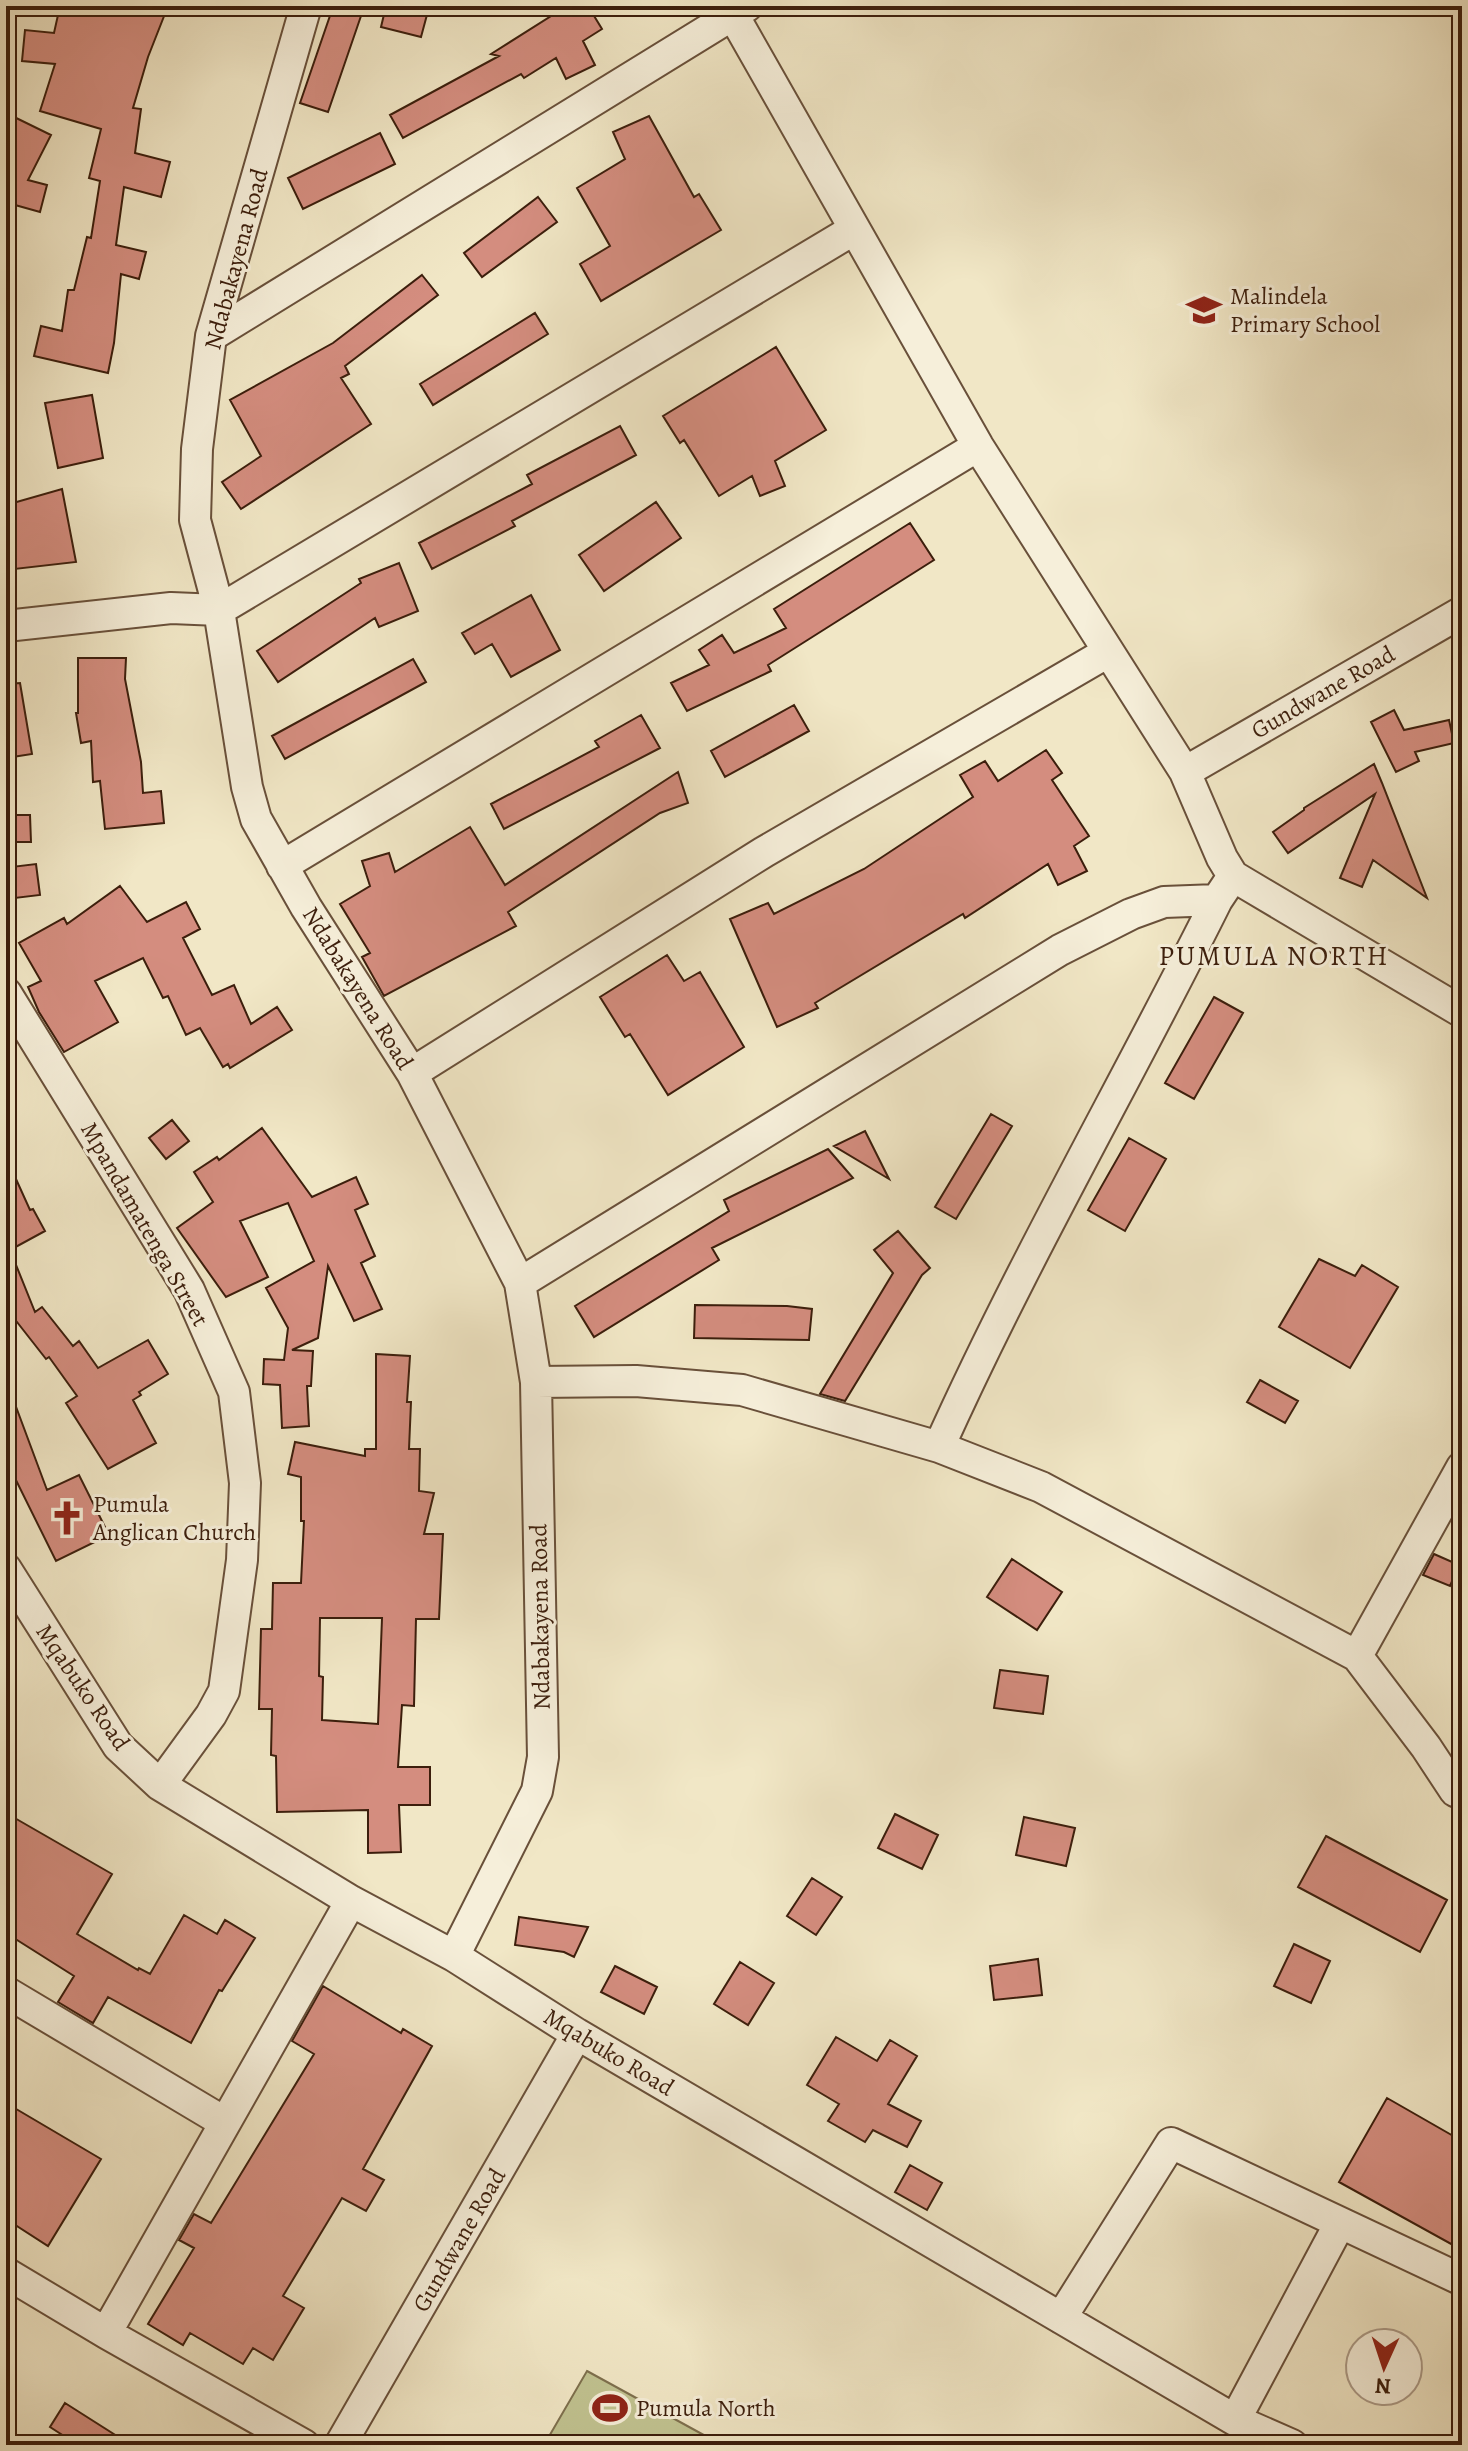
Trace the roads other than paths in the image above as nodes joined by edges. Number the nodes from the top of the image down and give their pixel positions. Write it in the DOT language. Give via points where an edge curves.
graph roads {
  1 [pos="306,6"];
  2 [pos="736,9"];
  3 [pos="853,230"];
  4 [pos="211,336"];
  5 [pos="978,446"];
  6 [pos="219,610"];
  7 [pos="1462,612"];
  8 [pos="6,626"];
  9 [pos="1108,652"];
  10 [pos="1185,772"];
  11 [pos="282,866"];
  12 [pos="1225,888"];
  13 [pos="6,993"];
  14 [pos="1462,1012"];
  15 [pos="412,1073"];
  16 [pos="520,1283"];
  17 [pos="536,1382"];
  18 [pos="939,1447"];
  19 [pos="1462,1467"];
  20 [pos="6,1569"];
  21 [pos="1357,1656"];
  22 [pos="160,1785"];
  23 [pos="1462,1794"];
  24 [pos="351,1901"];
  25 [pos="454,1956"];
  26 [pos="6,1992"];
  27 [pos="577,2034"];
  28 [pos="224,2122"];
  29 [pos="1340,2223"];
  30 [pos="6,2273"];
  31 [pos="1462,2280"];
  32 [pos="1061,2318"];
  33 [pos="106,2333"];
  34 [pos="1235,2420"];
  35 [pos="304,2445"];
  36 [pos="340,2445"];
  37 [pos="1292,2445"];
  1 -- 4 [label="street, Ndabakayena Road"];
  2 -- 3 [label="street"];
  2 -- 4 [label="street"];
  3 -- 5 [label="street"];
  3 -- 6 [label="street"];
  4 -- 6 [label="street, Ndabakayena Road" via="197,449 195,520"];
  5 -- 9 [label="street"];
  5 -- 11 [label="street"];
  6 -- 8 [label="street" via="171,608"];
  6 -- 11 [label="street, Ndabakayena Road" via="247,787 256,819"];
  7 -- 10 [label="street, Gundwane Road"];
  9 -- 10 [label="street"];
  9 -- 15 [label="street" via="764,852"];
  10 -- 12 [label="street" via="1222,858"];
  11 -- 15 [label="street, Ndabakayena Road"];
  12 -- 14 [label="street"];
  12 -- 16 [label="street" via="1131,914 1060,950"];
  12 -- 18 [label="street" via="980,1355"];
  13 -- 22 [label="street, Mpandamatenga Street" via="189,1290 234,1392 245,1483 242,1560 224,1691"];
  15 -- 16 [label="street, Ndabakayena Road"];
  16 -- 17 [label="street, Ndabakayena Road"];
  17 -- 18 [label="street" via="636,1381 742,1390"];
  17 -- 25 [label="street, Ndabakayena Road" via="543,1757 537,1791"];
  18 -- 21 [label="street" via="1041,1487"];
  19 -- 21 [label="street"];
  20 -- 22 [label="street, Mqabuko Road" via="118,1746"];
  21 -- 23 [label="street"];
  22 -- 24 [label="street, Mqabuko Road"];
  24 -- 25 [label="street, Mqabuko Road"];
  24 -- 28 [label="street"];
  25 -- 27 [label="street, Mqabuko Road"];
  26 -- 28 [label="street"];
  27 -- 32 [label="street, Mqabuko Road"];
  27 -- 36 [label="street, Gundwane Road"];
  28 -- 33 [label="street"];
  29 -- 31 [label="street"];
  29 -- 32 [label="street" via="1171,2143"];
  29 -- 34 [label="street"];
  30 -- 33 [label="street"];
  32 -- 34 [label="street, Mqabuko Road"];
  33 -- 35 [label="street"];
  34 -- 37 [label="street, Mqabuko Road"];
}
